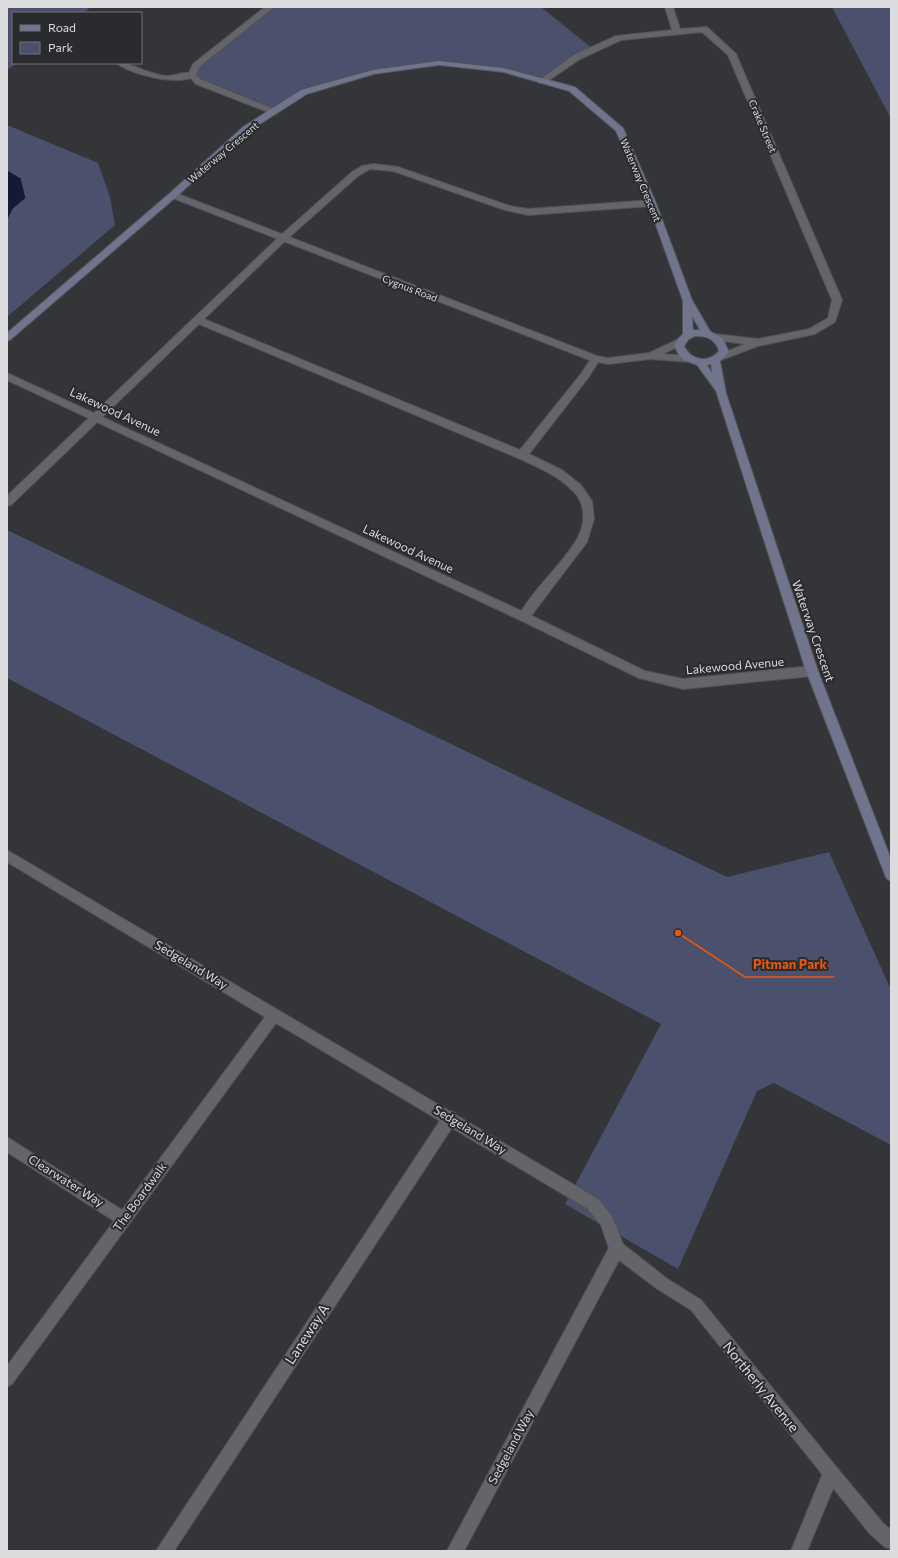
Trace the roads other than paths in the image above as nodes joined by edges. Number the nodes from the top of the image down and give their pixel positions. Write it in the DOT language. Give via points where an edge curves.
graph roads {
  1 [pos="270,7"];
  2 [pos="669,7"];
  3 [pos="677,32"];
  4 [pos="123,64"];
  5 [pos="192,75"];
  6 [pos="542,81"];
  7 [pos="273,112"];
  8 [pos="173,195"];
  9 [pos="652,203"];
  10 [pos="283,238"];
  11 [pos="687,300"];
  12 [pos="197,320"];
  13 [pos="711,335"];
  14 [pos="7,338"];
  15 [pos="684,338"];
  16 [pos="756,343"];
  17 [pos="650,356"];
  18 [pos="718,359"];
  19 [pos="595,360"];
  20 [pos="695,361"];
  21 [pos="7,376"];
  22 [pos="721,393"];
  23 [pos="96,418"];
  24 [pos="522,455"];
  25 [pos="7,502"];
  26 [pos="524,617"];
  27 [pos="812,671"];
  28 [pos="7,856"];
  29 [pos="891,875"];
  30 [pos="274,1015"];
  31 [pos="450,1118"];
  32 [pos="7,1144"];
  33 [pos="124,1219"];
  34 [pos="617,1249"];
  35 [pos="7,1380"];
  36 [pos="831,1474"];
  37 [pos="891,1541"];
  38 [pos="164,1551"];
  39 [pos="455,1551"];
  40 [pos="799,1551"];
  1 -- 5 [label="street" via="196,66"];
  2 -- 3 [label="street"];
  3 -- 6 [label="street, Crake Street" via="618,38 578,57"];
  3 -- 16 [label="street, Crake Street" via="704,29 732,54 837,300 832,320 812,332"];
  4 -- 5 [label="street" via="153,76 168,78"];
  5 -- 7 [label="street" via="199,82"];
  6 -- 7 [label="street, Waterway Crescent" via="503,70 439,63 373,72 304,92"];
  6 -- 9 [label="street, Waterway Crescent" via="572,89 620,130"];
  7 -- 8 [label="street, Waterway Crescent" via="246,129"];
  8 -- 10 [label="street, Cygnus Road"];
  8 -- 14 [label="street, Waterway Crescent"];
  9 -- 10 [label="street" via="528,212 508,208 394,169 364,167"];
  9 -- 11 [label="street, Waterway Crescent"];
  10 -- 12 [label="street"];
  10 -- 19 [label="street, Cygnus Road"];
  11 -- 13 [label="street, Waterway Crescent"];
  11 -- 15 [label="street, Waterway Crescent"];
  12 -- 23 [label="street"];
  12 -- 24 [label="street"];
  13 -- 15 [label="street" via="694,333"];
  13 -- 16 [label="street, Crake Street"];
  13 -- 18 [label="street, Waterway Crescent" via="724,346 724,352"];
  15 -- 17 [label="street, Cygnus Road"];
  15 -- 20 [label="street, Waterway Crescent" via="680,346 681,351"];
  16 -- 18 [label="street, Crake Street"];
  17 -- 19 [label="street, Cygnus Road"];
  17 -- 20 [label="street, Cygnus Road"];
  18 -- 20 [label="street"];
  18 -- 22 [label="street, Waterway Crescent"];
  19 -- 24 [label="street"];
  20 -- 22 [label="street, Waterway Crescent"];
  21 -- 23 [label="street, Lakewood Avenue"];
  22 -- 27 [label="street, Waterway Crescent"];
  23 -- 25 [label="street"];
  23 -- 26 [label="street, Lakewood Avenue"];
  24 -- 26 [label="street" via="558,473 578,488 587,501 589,519 583,539"];
  26 -- 27 [label="street, Lakewood Avenue" via="643,675 683,684"];
  27 -- 29 [label="street, Waterway Crescent"];
  28 -- 30 [label="street, Sedgeland Way"];
  30 -- 31 [label="street, Sedgeland Way"];
  30 -- 33 [label="street, The Boardwalk"];
  31 -- 34 [label="street, Sedgeland Way" via="593,1204 607,1221"];
  31 -- 38 [label="street, Laneway A"];
  32 -- 33 [label="street, Clearwater Way"];
  33 -- 35 [label="street, The Boardwalk"];
  34 -- 36 [label="street, Northerly Avenue" via="696,1305"];
  34 -- 39 [label="street, Sedgeland Way"];
  36 -- 37 [label="street, Northerly Avenue" via="876,1528"];
  36 -- 40 [label="street"];
}
